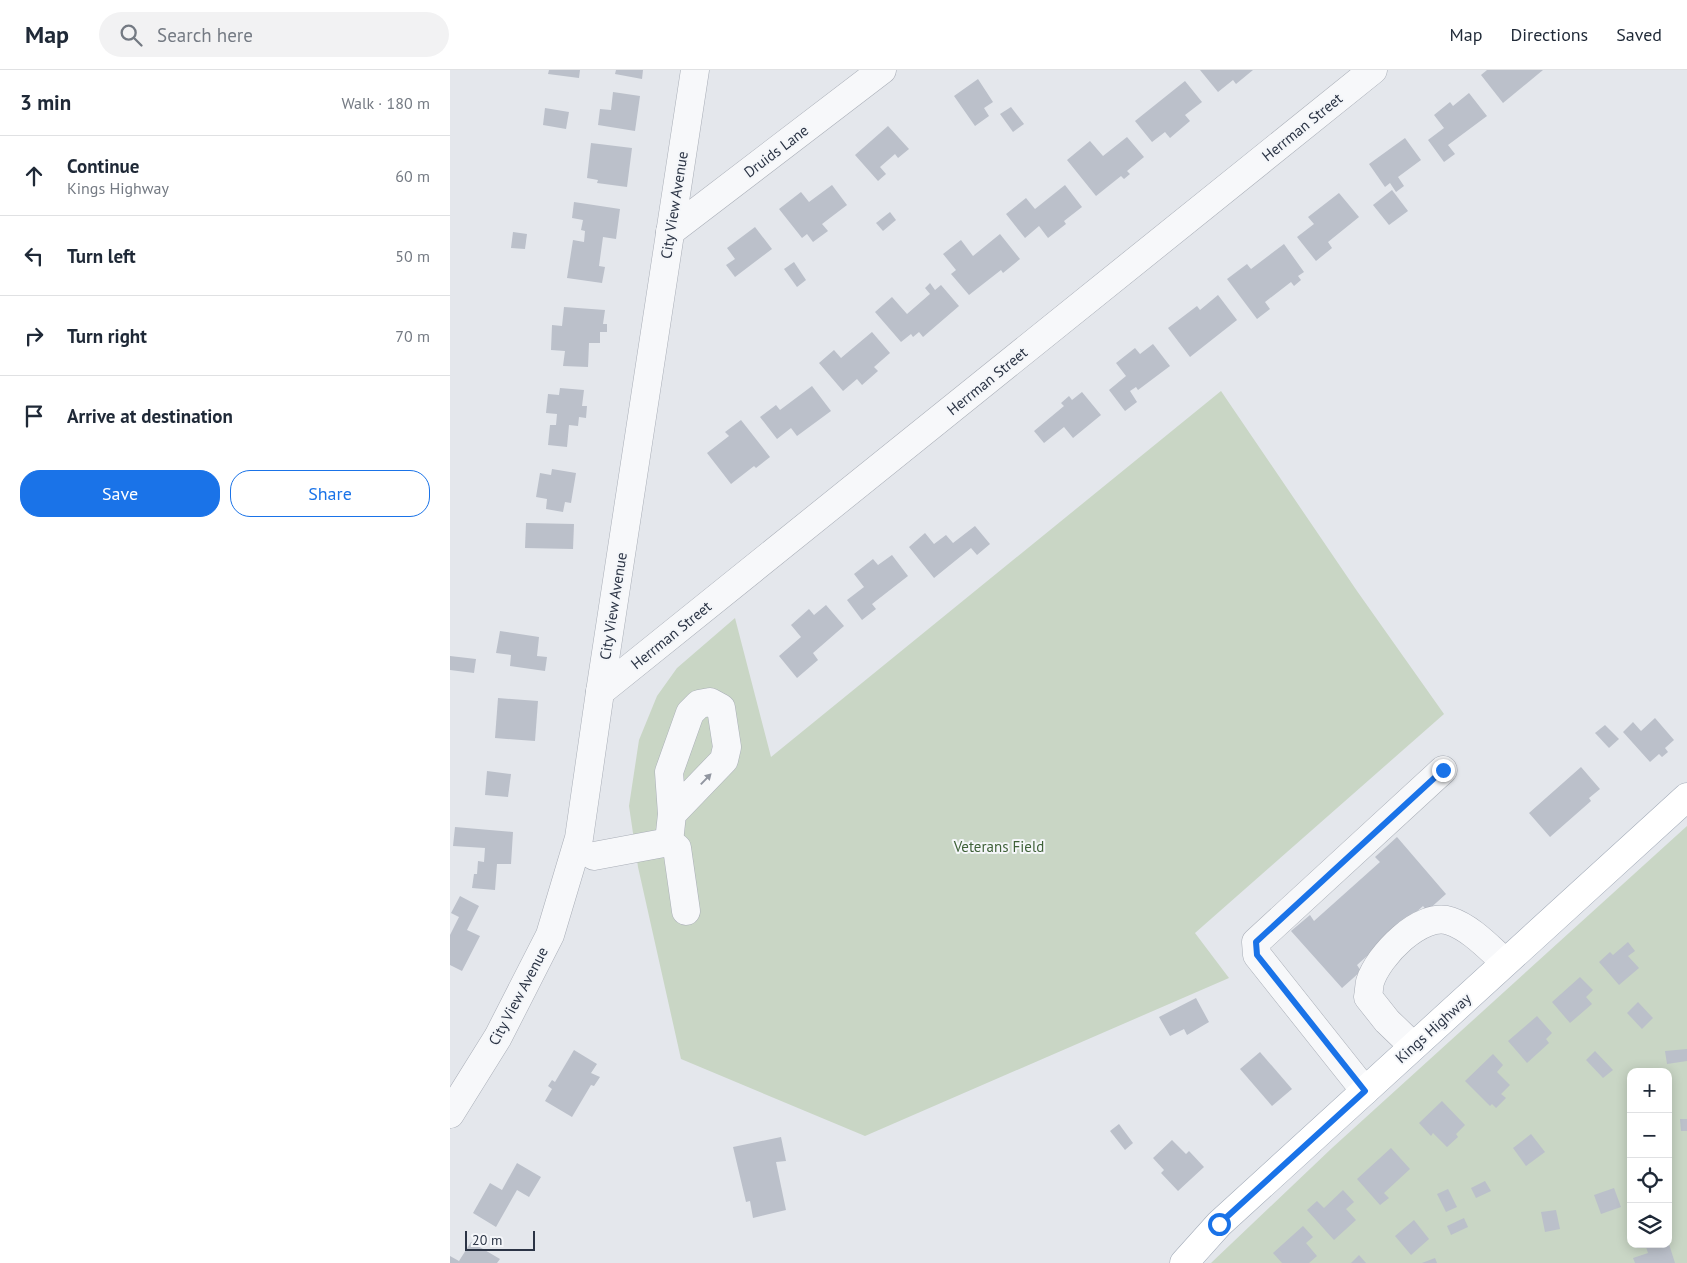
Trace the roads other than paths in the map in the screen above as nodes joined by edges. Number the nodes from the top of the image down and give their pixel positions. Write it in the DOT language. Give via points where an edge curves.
graph roads {
  1 [pos="695,70"];
  2 [pos="882,70"];
  3 [pos="1374,70"];
  4 [pos="670,232"];
  5 [pos="600,692"];
  6 [pos="1443,770"];
  7 [pos="1687,797"];
  8 [pos="672,814"];
  9 [pos="669,842"];
  10 [pos="594,856"];
  11 [pos="686,911"];
  12 [pos="1505,962"];
  13 [pos="1413,1046"];
  14 [pos="1365,1091"];
  15 [pos="450,1114"];
  16 [pos="1184,1263"];
  1 -- 4 [label="street, City View Avenue"];
  2 -- 4 [label="street, Druids Lane"];
  3 -- 5 [label="street, Herrman Street"];
  4 -- 5 [label="street, City View Avenue"];
  5 -- 15 [label="street, City View Avenue" via="579,838 550,935 498,1037"];
  6 -- 14 [label="street" via="1256,942 1257,955"];
  7 -- 12 [label="main road, Kings Highway"];
  8 -- 9 [label="street"];
  9 -- 10 [label="street"];
  9 -- 11 [label="street" via="678,848"];
  12 -- 13 [label="main road, Kings Highway"];
  12 -- 13 [label="street" via="1462,926 1448,920 1432,920 1416,926 1396,944 1379,963 1370,981 1368,997"];
  13 -- 14 [label="main road, Kings Highway"];
  14 -- 16 [label="main road, Kings Highway" via="1219,1224"];
}
